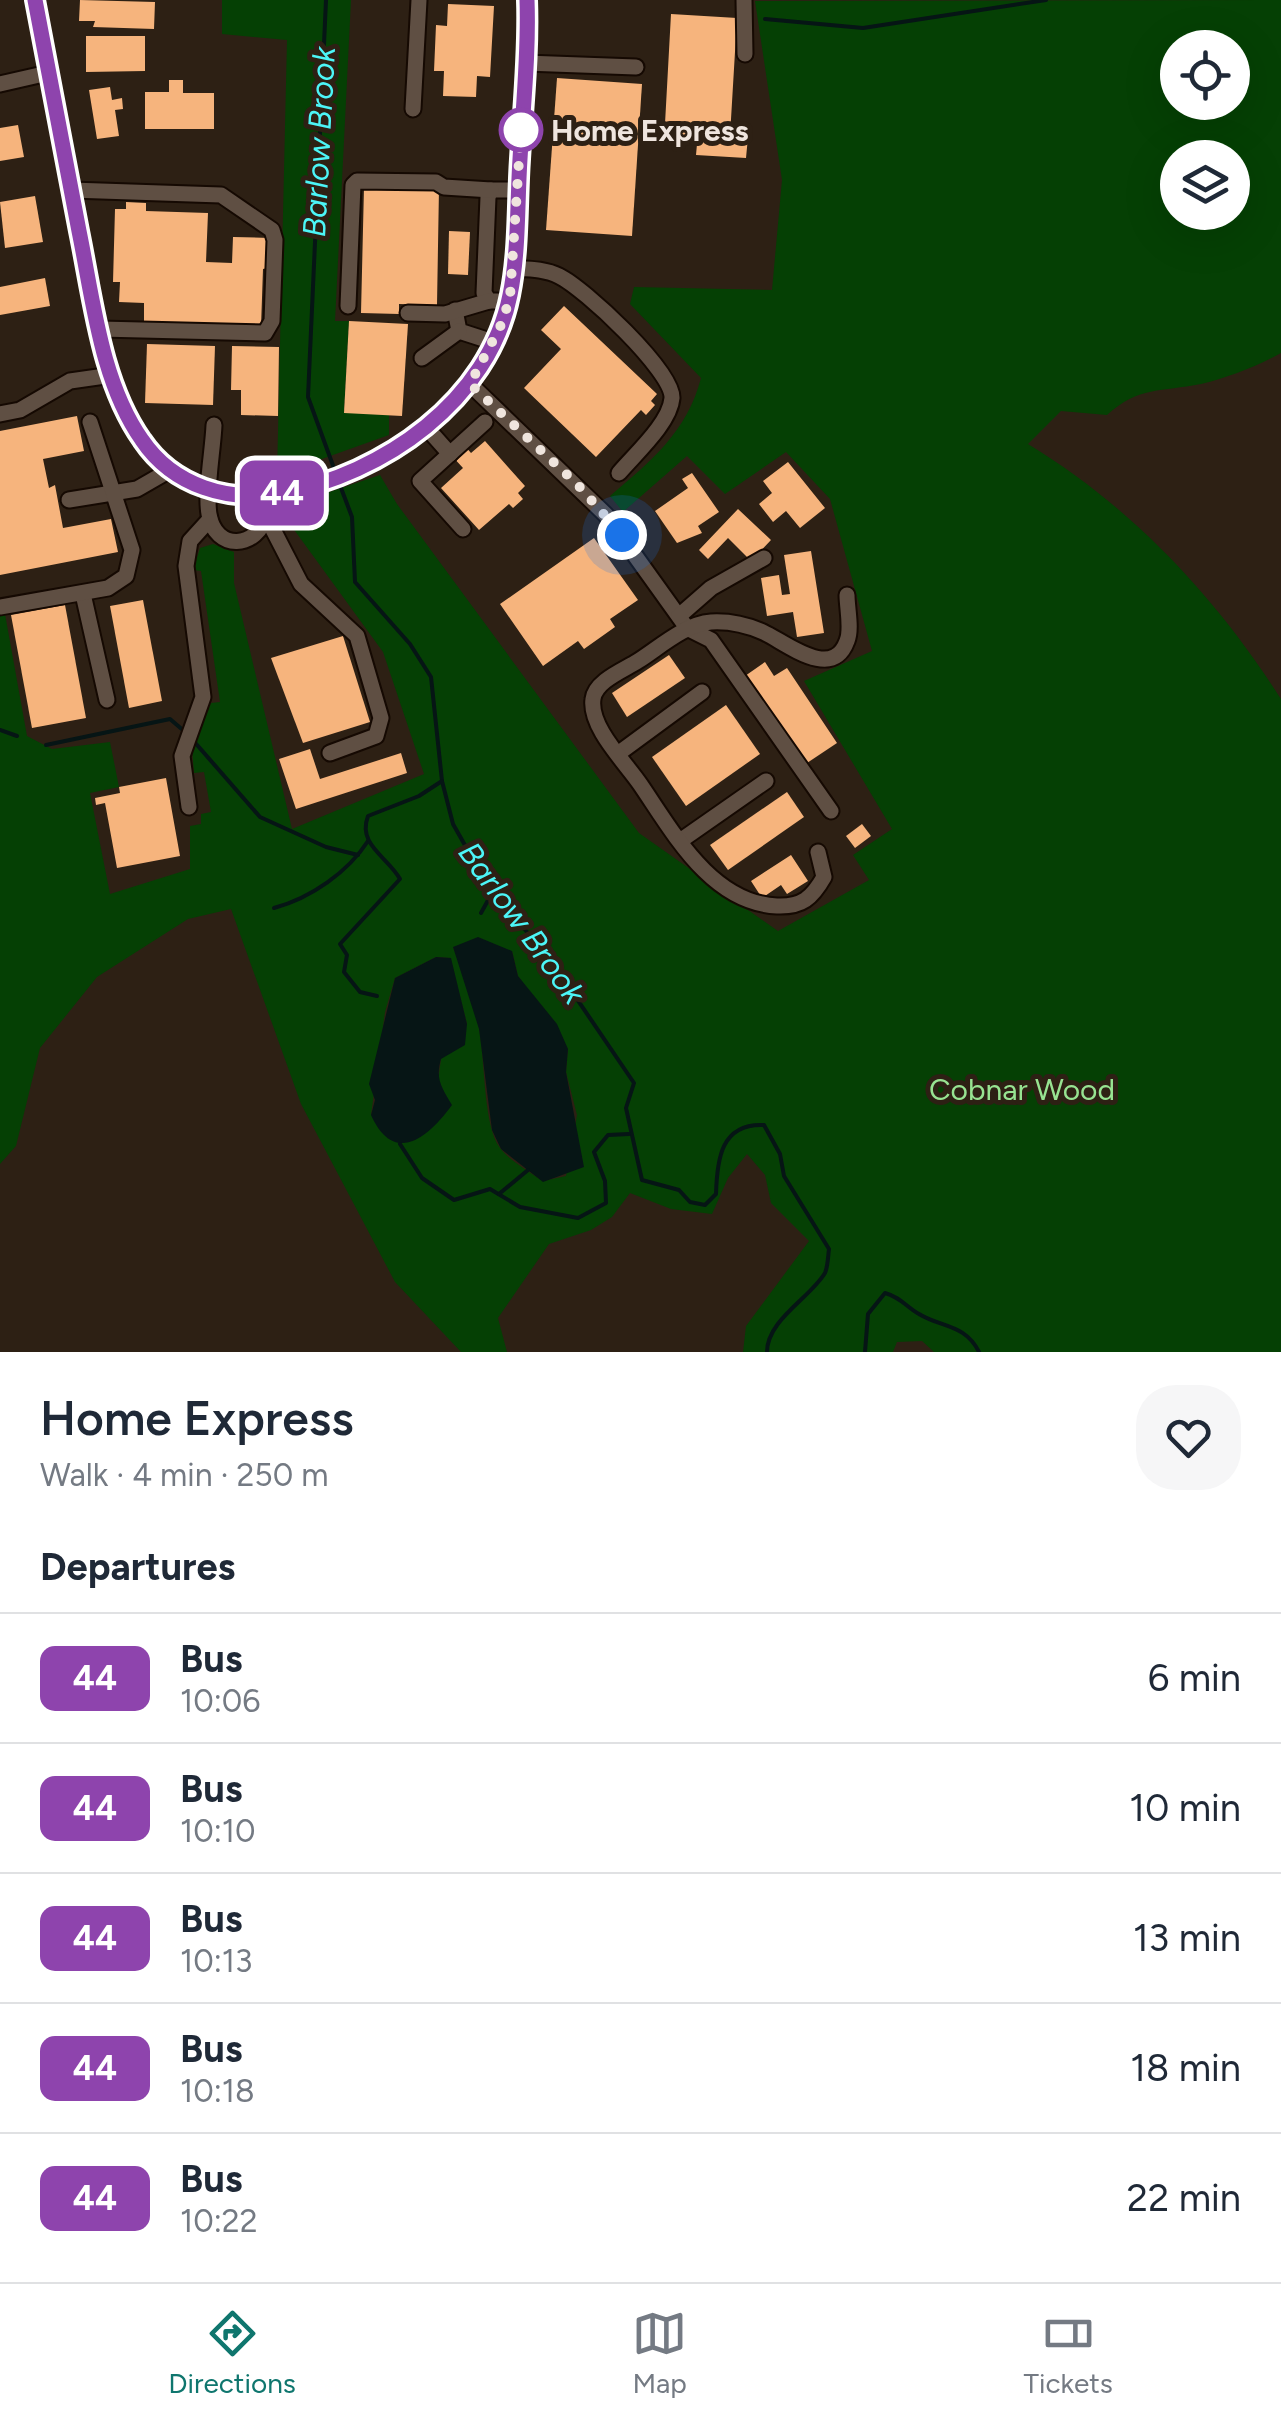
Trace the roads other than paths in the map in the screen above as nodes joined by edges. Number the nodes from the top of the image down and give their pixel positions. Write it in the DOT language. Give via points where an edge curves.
graph roads {
  1 [pos="35,0"];
  2 [pos="419,0"];
  3 [pos="519,0"];
  4 [pos="527,0"];
  5 [pos="744,0"];
  6 [pos="745,54"];
  7 [pos="524,63"];
  8 [pos="636,67"];
  9 [pos="48,73"];
  10 [pos="0,84"];
  11 [pos="413,108"];
  12 [pos="71,190"];
  13 [pos="491,190"];
  14 [pos="518,190"];
  15 [pos="513,268"];
  16 [pos="488,301"];
  17 [pos="508,302"];
  18 [pos="348,306"];
  19 [pos="455,310"];
  20 [pos="408,312"];
  21 [pos="100,329"];
  22 [pos="459,330"];
  23 [pos="493,342"];
  24 [pos="422,358"];
  25 [pos="112,375"];
  26 [pos="470,384"];
  27 [pos="0,414"];
  28 [pos="90,422"];
  29 [pos="485,422"];
  30 [pos="214,425"];
  31 [pos="426,427"];
  32 [pos="450,454"];
  33 [pos="170,470"];
  34 [pos="619,473"];
  35 [pos="212,490"];
  36 [pos="115,494"];
  37 [pos="260,496"];
  38 [pos="69,500"];
  39 [pos="266,516"];
  40 [pos="210,520"];
  41 [pos="463,528"];
  42 [pos="764,558"];
  43 [pos="83,594"];
  44 [pos="847,595"];
  45 [pos="0,607"];
  46 [pos="683,622"];
  47 [pos="702,692"];
  48 [pos="106,700"];
  49 [pos="330,753"];
  50 [pos="619,753"];
  51 [pos="766,780"];
  52 [pos="189,807"];
  53 [pos="831,812"];
  54 [pos="680,841"];
  55 [pos="818,852"];
  1 -- 9 [label="street"];
  2 -- 11 [label="street"];
  3 -- 4 [label="street"];
  4 -- 7 [label="street"];
  5 -- 6 [label="street"];
  7 -- 8 [label="street"];
  7 -- 14 [label="street"];
  9 -- 10 [label="street"];
  9 -- 12 [label="street"];
  12 -- 21 [label="street"];
  12 -- 21 [label="street" via="220,195 272,230 272,321 265,333"];
  13 -- 14 [label="street"];
  13 -- 16 [label="street"];
  13 -- 18 [label="street" via="357,181"];
  14 -- 15 [label="street"];
  15 -- 17 [label="street"];
  15 -- 34 [label="street" via="557,275 584,292 663,374 672,394 669,411"];
  16 -- 17 [label="street"];
  16 -- 19 [label="street"];
  17 -- 23 [label="street"];
  19 -- 20 [label="street"];
  19 -- 22 [label="street"];
  21 -- 25 [label="street"];
  22 -- 23 [label="street"];
  22 -- 24 [label="street"];
  23 -- 26 [label="street"];
  25 -- 27 [label="street" via="70,381"];
  25 -- 33 [label="street" via="143,442"];
  26 -- 31 [label="street"];
  26 -- 46 [label="street" via="606,515"];
  28 -- 36 [label="street"];
  29 -- 32 [label="street"];
  30 -- 35 [label="street"];
  31 -- 32 [label="street"];
  31 -- 37 [label="street" via="365,464"];
  32 -- 41 [label="street" via="420,481"];
  33 -- 35 [label="street"];
  33 -- 36 [label="street"];
  35 -- 37 [label="street"];
  35 -- 40 [label="street"];
  36 -- 38 [label="street"];
  36 -- 43 [label="street" via="132,550 126,576"];
  37 -- 39 [label="street"];
  39 -- 40 [label="street" via="261,532 246,543 229,542"];
  39 -- 49 [label="street" via="301,584 357,636 381,718 376,736"];
  40 -- 52 [label="street" via="190,541 186,566 203,697 182,756"];
  42 -- 46 [label="street" via="712,588"];
  43 -- 45 [label="street"];
  43 -- 48 [label="street"];
  44 -- 46 [label="street" via="848,639 826,660 730,622"];
  46 -- 50 [label="street" via="598,687 594,713"];
  46 -- 53 [label="street" via="711,640"];
  47 -- 50 [label="street"];
  50 -- 54 [label="street"];
  51 -- 54 [label="street"];
  54 -- 55 [label="street" via="713,878 748,901 772,906 797,906 814,895 824,877"];
}
